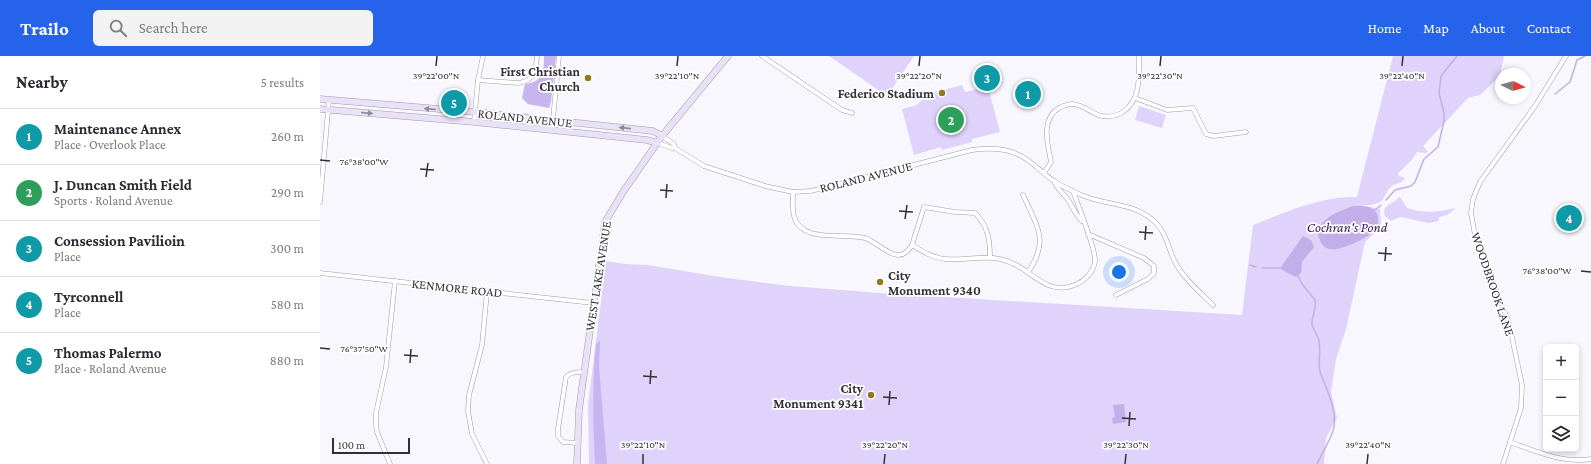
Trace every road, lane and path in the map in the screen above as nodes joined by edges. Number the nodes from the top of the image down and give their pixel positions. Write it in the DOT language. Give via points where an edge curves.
graph roads {
  1 [pos="483,56"];
  2 [pos="537,56"];
  3 [pos="559,56"];
  4 [pos="728,56"];
  5 [pos="762,56"];
  6 [pos="1139,56"];
  7 [pos="1566,56"];
  8 [pos="478,80"];
  9 [pos="1135,98"];
  10 [pos="320,99"];
  11 [pos="330,100"];
  12 [pos="320,109"];
  13 [pos="329,110"];
  14 [pos="475,112"];
  15 [pos="852,113"];
  16 [pos="553,121"];
  17 [pos="474,122"];
  18 [pos="552,130"];
  19 [pos="1246,132"];
  20 [pos="662,136"];
  21 [pos="658,143"];
  22 [pos="675,148"];
  23 [pos="1044,173"];
  24 [pos="1054,181"];
  25 [pos="1073,191"];
  26 [pos="793,192"];
  27 [pos="1023,195"];
  28 [pos="320,202"];
  29 [pos="1084,222"];
  30 [pos="1088,234"];
  31 [pos="912,245"];
  32 [pos="990,257"];
  33 [pos="1028,272"];
  34 [pos="320,273"];
  35 [pos="395,281"];
  36 [pos="487,292"];
  37 [pos="1116,295"];
  38 [pos="593,304"];
  39 [pos="1213,305"];
  40 [pos="584,372"];
  41 [pos="1510,442"];
  42 [pos="577,443"];
  43 [pos="1591,459"];
  44 [pos="390,464"];
  45 [pos="487,464"];
  46 [pos="577,464"];
  47 [pos="1503,464"];
  1 -- 8 [label="street"];
  2 -- 8 [label="street" via="534,74 525,82"];
  3 -- 16 [label="street"];
  4 -- 20 [label="street, WEST LAKE AVENUE"];
  5 -- 15 [label="street" via="842,110"];
  6 -- 9 [label="street" via="1139,81"];
  7 -- 41 [label="street, WOODBROOK LANE" via="1535,106 1480,182 1473,199 1471,213 1475,235 1508,323 1521,375 1521,408"];
  8 -- 14 [label="street"];
  9 -- 19 [label="street" via="1167,110 1193,108 1206,134 1214,136"];
  9 -- 23 [label="street" via="1132,105 1114,116 1105,117 1074,104 1056,110 1047,126 1051,162"];
  10 -- 11 [label="street, ROLAND AVENUE"];
  11 -- 13 [label="street"];
  14 -- 11 [label="street, ROLAND AVENUE, one-way"];
  12 -- 13 [label="street, ROLAND AVENUE"];
  13 -- 17 [label="street, ROLAND AVENUE, one-way"];
  13 -- 28 [label="street"];
  14 -- 16 [label="street, ROLAND AVENUE"];
  14 -- 17 [label="street"];
  16 -- 18 [label="street"];
  20 -- 16 [label="street, ROLAND AVENUE, one-way" via="653,131"];
  17 -- 18 [label="street, ROLAND AVENUE"];
  18 -- 21 [label="street, ROLAND AVENUE"];
  20 -- 21 [label="street, WEST LAKE AVENUE"];
  20 -- 22 [label="street, ROLAND AVENUE" via="674,144"];
  21 -- 22 [label="street, ROLAND AVENUE"];
  21 -- 38 [label="street, WEST LAKE AVENUE" via="605,222"];
  22 -- 26 [label="street, ROLAND AVENUE" via="704,166 765,186"];
  23 -- 24 [label="street, ROLAND AVENUE"];
  23 -- 26 [label="street, ROLAND AVENUE" via="1017,154 998,149 980,149 824,188"];
  24 -- 25 [label="street"];
  24 -- 29 [label="street" via="1075,214"];
  25 -- 29 [label="street"];
  25 -- 39 [label="street" via="1099,201 1131,207 1151,218 1162,231 1180,270"];
  26 -- 31 [label="street" via="794,218 802,229 813,234 857,236 893,254 901,254"];
  27 -- 33 [label="street" via="1037,227 1040,244 1038,257"];
  29 -- 30 [label="street"];
  30 -- 33 [label="street" via="1095,262 1081,282 1064,287 1052,286"];
  30 -- 37 [label="street" via="1144,258 1154,266 1154,273 1148,279"];
  31 -- 32 [label="street" via="931,255 946,259"];
  31 -- 32 [label="street" via="924,207 975,213 985,225"];
  32 -- 33 [label="street" via="1010,262"];
  34 -- 35 [label="street, KENMORE ROAD"];
  35 -- 36 [label="street, KENMORE ROAD"];
  35 -- 44 [label="street" via="386,367 376,413 377,432"];
  36 -- 38 [label="street, KENMORE ROAD"];
  36 -- 45 [label="street" via="482,345 469,395 468,411 472,434"];
  38 -- 40 [label="street, WEST LAKE AVENUE"];
  40 -- 42 [label="street, WEST LAKE AVENUE"];
  40 -- 42 [label="street" via="574,372 566,377 558,429 558,436 563,442"];
  41 -- 43 [label="street" via="1561,461"];
  41 -- 47 [label="street, WOODBROOK LANE"];
  42 -- 46 [label="street, WEST LAKE AVENUE"];
}
